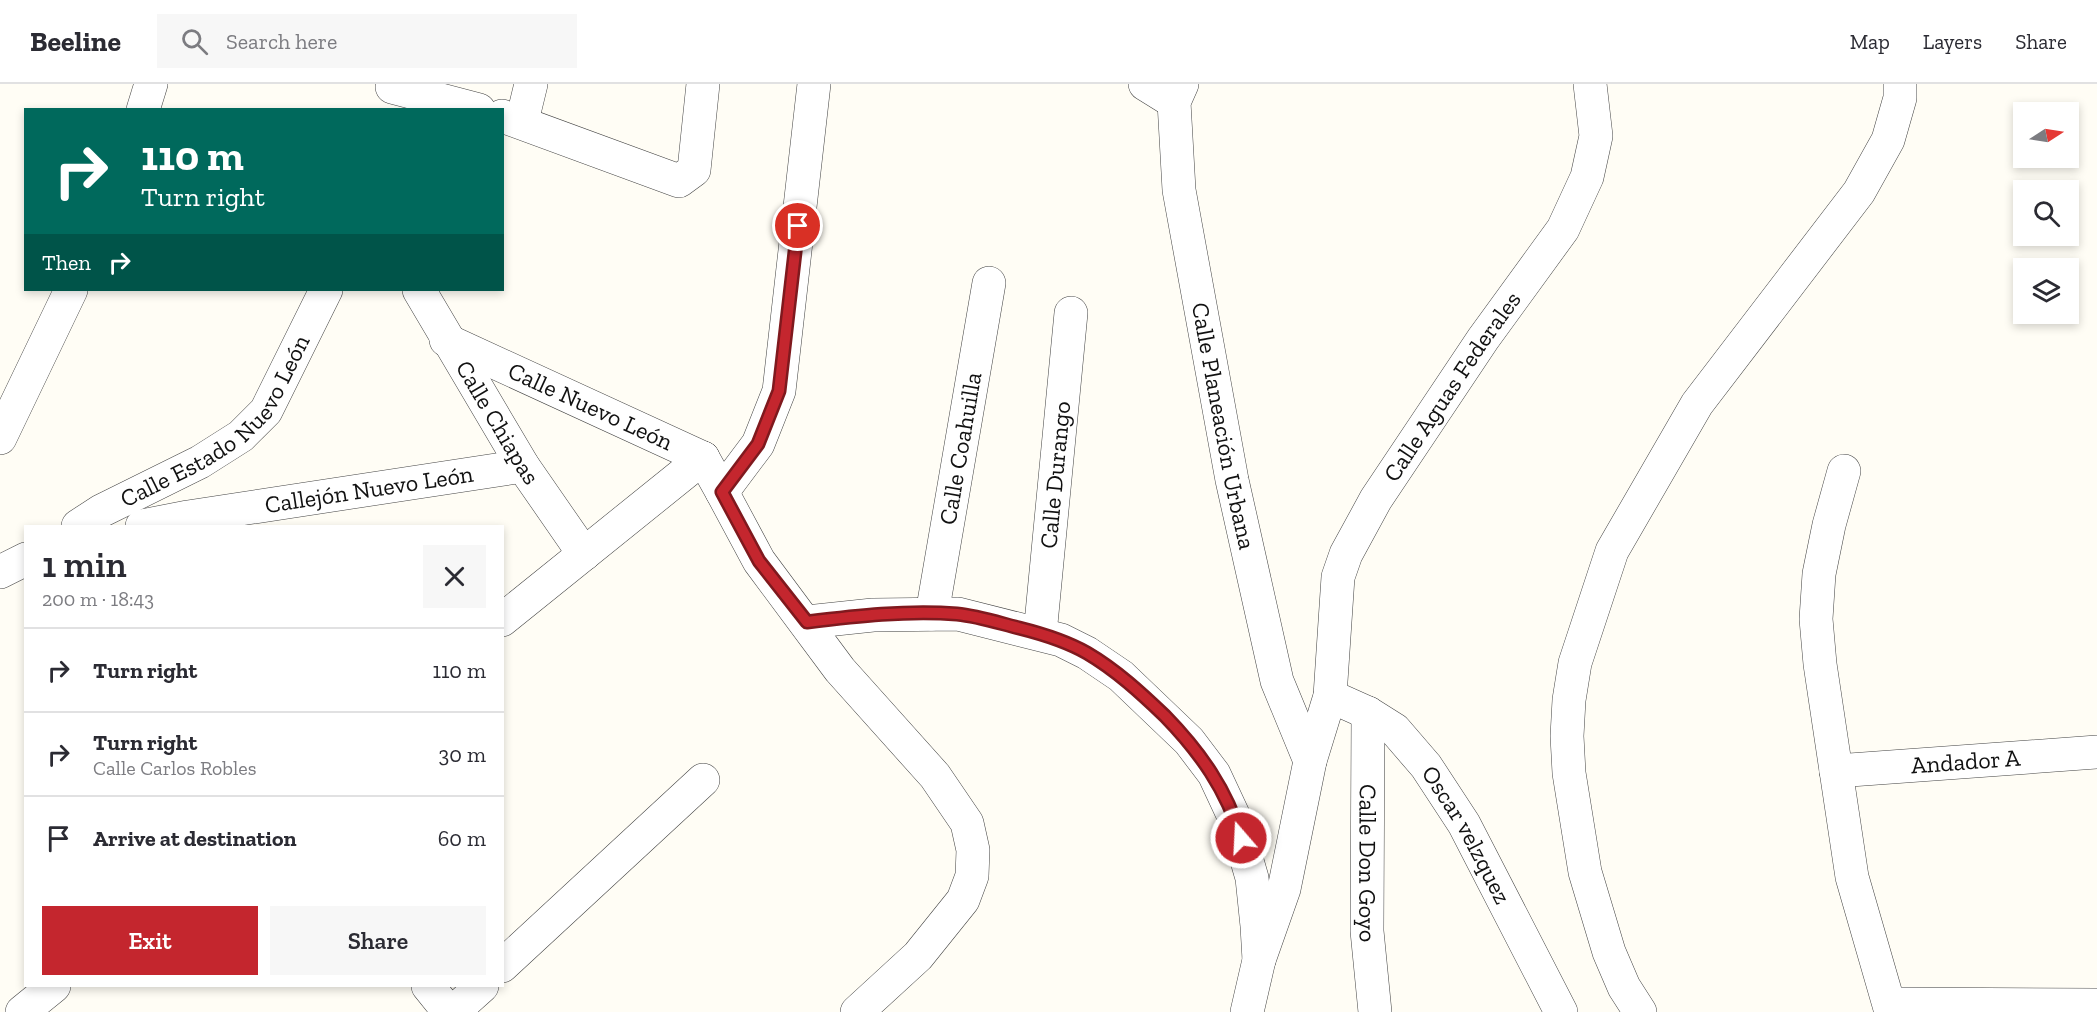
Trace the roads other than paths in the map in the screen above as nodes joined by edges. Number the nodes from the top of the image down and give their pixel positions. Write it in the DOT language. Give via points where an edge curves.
graph roads {
  1 [pos="151,84"];
  2 [pos="531,84"];
  3 [pos="703,84"];
  4 [pos="814,84"];
  5 [pos="1144,84"];
  6 [pos="1590,84"];
  7 [pos="1900,84"];
  8 [pos="391,93"];
  9 [pos="1178,93"];
  10 [pos="144,108"];
  11 [pos="469,108"];
  12 [pos="512,118"];
  13 [pos="988,283"];
  14 [pos="71,291"];
  15 [pos="326,291"];
  16 [pos="419,291"];
  17 [pos="1071,314"];
  18 [pos="446,340"];
  19 [pos="0,438"];
  20 [pos="703,458"];
  21 [pos="524,466"];
  22 [pos="1844,471"];
  23 [pos="722,492"];
  24 [pos="96,522"];
  25 [pos="147,525"];
  26 [pos="584,554"];
  27 [pos="24,560"];
  28 [pos="0,573"];
  29 [pos="932,614"];
  30 [pos="504,618"];
  31 [pos="807,622"];
  32 [pos="1040,634"];
  33 [pos="1330,696"];
  34 [pos="1368,713"];
  35 [pos="2097,752"];
  36 [pos="1310,761"];
  37 [pos="1836,771"];
  38 [pos="703,780"];
  39 [pos="1259,960"];
  40 [pos="504,964"];
  41 [pos="53,987"];
  42 [pos="429,987"];
  43 [pos="481,987"];
  44 [pos="2097,1005"];
  45 [pos="1891,1008"];
  46 [pos="22,1012"];
  47 [pos="451,1012"];
  48 [pos="857,1012"];
  49 [pos="1247,1012"];
  50 [pos="1375,1012"];
  51 [pos="1561,1012"];
  52 [pos="1640,1012"];
  1 -- 10 [label="street"];
  2 -- 12 [label="street"];
  3 -- 12 [label="street" via="694,170 680,181"];
  4 -- 23 [label="street" via="779,391 758,444"];
  5 -- 9 [label="street"];
  6 -- 33 [label="street, Calle Aguas Federales" via="1596,136 1587,177 1563,229 1382,489 1346,554 1338,577"];
  7 -- 52 [label="street" via="1888,140 1859,192 1697,404 1612,551 1575,663 1567,736 1585,872 1609,952"];
  8 -- 11 [label="street"];
  9 -- 36 [label="street, Calle Planeación Urbana" via="1179,190 1232,480 1277,681"];
  13 -- 29 [label="street, Calle Coahuilla"];
  14 -- 19 [label="street"];
  15 -- 24 [label="street, Calle Estado Nuevo León" via="266,411 241,436"];
  16 -- 18 [label="street, Calle Chiapas"];
  17 -- 32 [label="street, Calle Durango"];
  18 -- 20 [label="street, Calle Nuevo León"];
  18 -- 21 [label="street, Calle Chiapas"];
  20 -- 23 [label="street"];
  20 -- 26 [label="street"];
  21 -- 25 [label="street, Callejón Nuevo León"];
  21 -- 26 [label="street, Calle Chiapas"];
  22 -- 37 [label="street" via="1819,574 1816,619"];
  23 -- 31 [label="street" via="759,561"];
  26 -- 30 [label="street"];
  27 -- 28 [label="street"];
  29 -- 31 [label="street"];
  29 -- 32 [label="street" via="958,614"];
  31 -- 48 [label="street" via="840,670 935,776 967,824 973,850 972,876 963,900 918,956"];
  32 -- 39 [label="street" via="1088,653 1121,676 1189,741 1214,774 1235,819 1252,878"];
  33 -- 34 [label="street, Oscar velzquez"];
  33 -- 36 [label="street, Calle Aguas Federales"];
  34 -- 50 [label="street, Calle Don Goyo" via="1367,930"];
  34 -- 51 [label="street, Oscar velzquez" via="1395,730 1426,766 1464,824"];
  35 -- 37 [label="street, Andador A"];
  36 -- 39 [label="street, Calle Aguas Federales" via="1284,889"];
  37 -- 45 [label="street" via="1852,877"];
  38 -- 40 [label="street"];
  39 -- 49 [label="street"];
  41 -- 46 [label="street"];
  42 -- 47 [label="street"];
  43 -- 47 [label="street"];
  44 -- 45 [label="street"];
}
